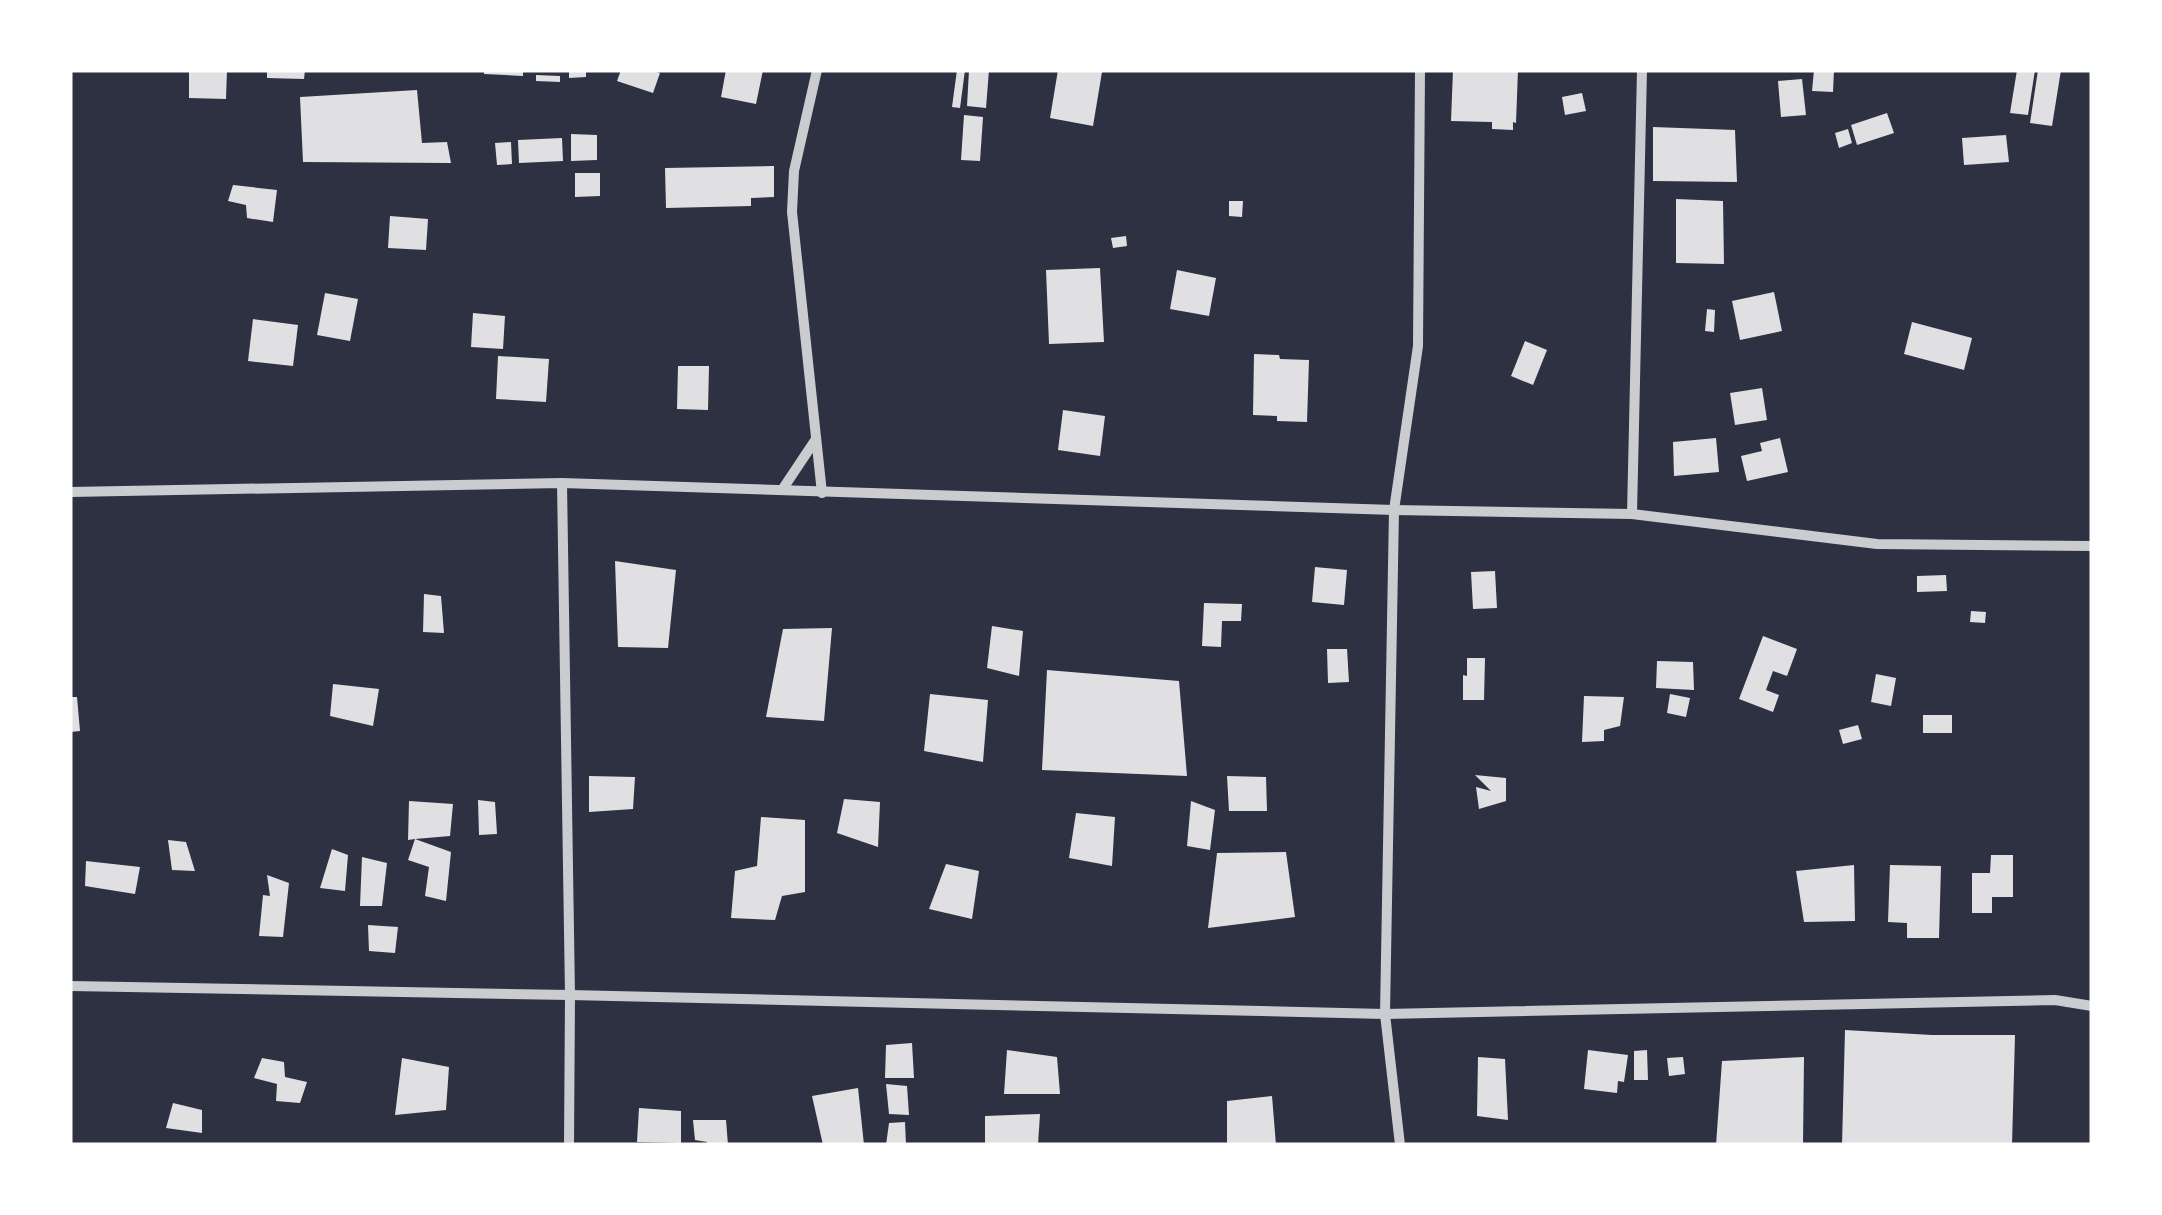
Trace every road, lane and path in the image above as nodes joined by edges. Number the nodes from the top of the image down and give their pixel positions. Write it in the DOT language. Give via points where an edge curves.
graph roads {
  1 [pos="817,70"];
  2 [pos="1420,70"];
  3 [pos="1642,70"];
  4 [pos="817,438"];
  5 [pos="562,483"];
  6 [pos="782,490"];
  7 [pos="70,492"];
  8 [pos="822,493"];
  9 [pos="1394,510"];
  10 [pos="1632,514"];
  11 [pos="2092,546"];
  12 [pos="70,986"];
  13 [pos="570,995"];
  14 [pos="2092,1006"];
  15 [pos="1384,1014"];
  16 [pos="569,1145"];
  17 [pos="1400,1145"];
  1 -- 4 [label="street" via="794,171 792,212"];
  2 -- 9 [label="street" via="1418,346"];
  3 -- 10 [label="street"];
  4 -- 6 [label="street"];
  4 -- 8 [label="street"];
  5 -- 6 [label="street"];
  5 -- 7 [label="street"];
  5 -- 13 [label="street"];
  6 -- 8 [label="street"];
  8 -- 9 [label="street"];
  9 -- 10 [label="street"];
  9 -- 15 [label="street"];
  10 -- 11 [label="street" via="1877,544"];
  12 -- 13 [label="street"];
  13 -- 15 [label="street"];
  13 -- 16 [label="street"];
  14 -- 15 [label="street" via="2055,1000"];
  15 -- 17 [label="street"];
}
